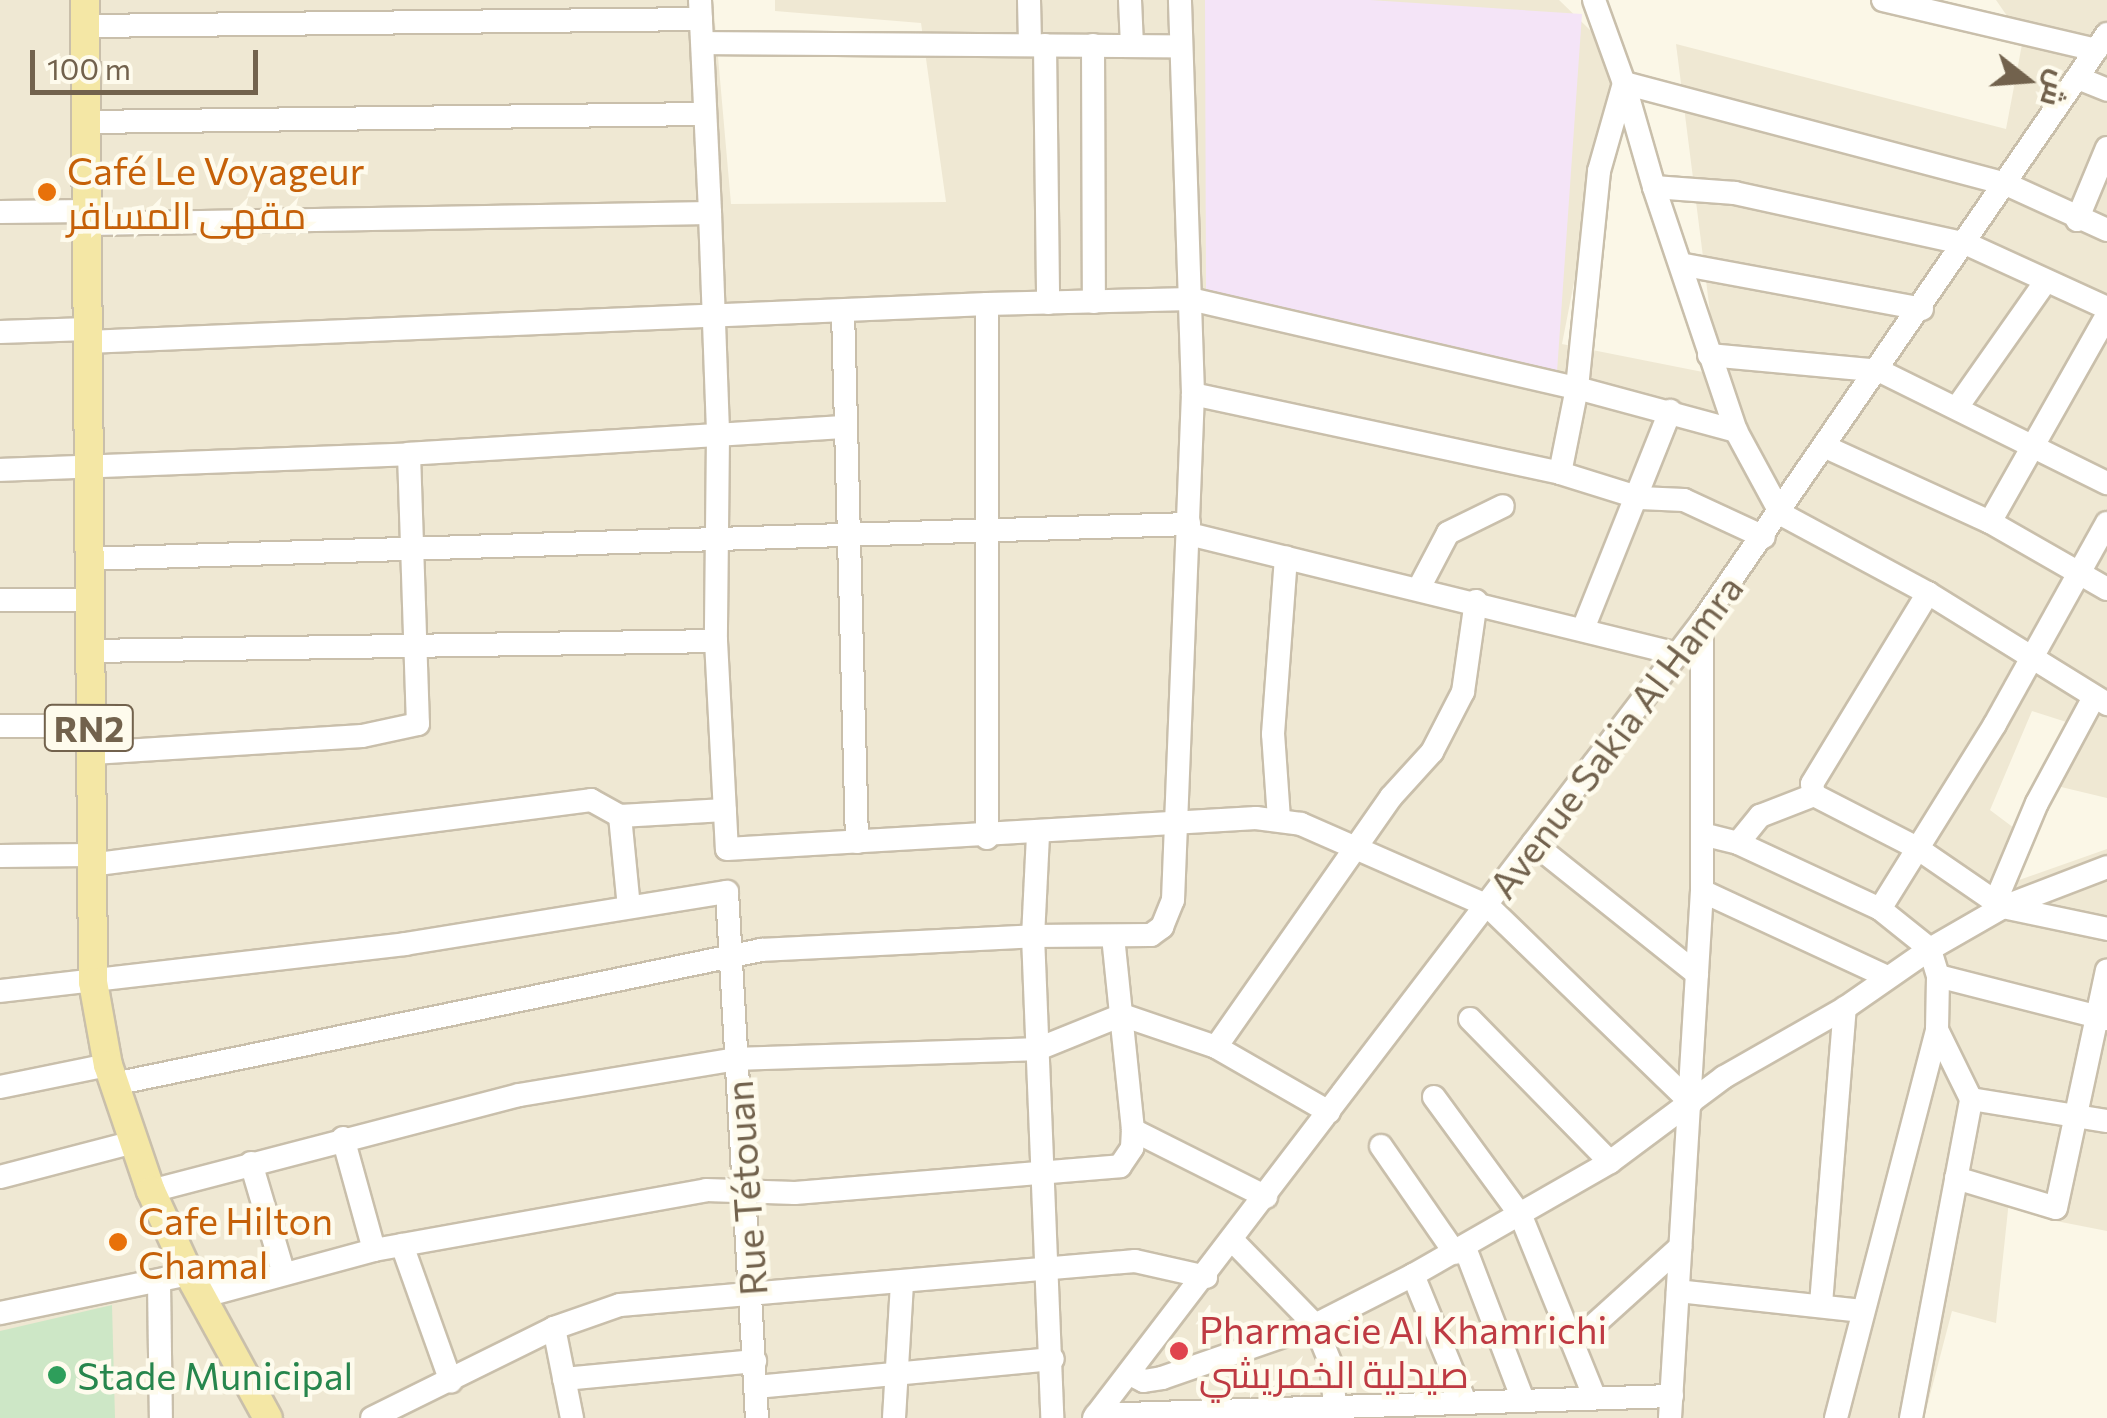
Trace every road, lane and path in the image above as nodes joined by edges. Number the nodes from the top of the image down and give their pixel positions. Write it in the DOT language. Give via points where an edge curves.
graph roads {
  1 [pos="1029,0"];
  2 [pos="1130,0"];
  3 [pos="1180,0"];
  4 [pos="1594,0"];
  5 [pos="1883,0"];
  6 [pos="552,10"];
  7 [pos="418,11"];
  8 [pos="86,13"];
  9 [pos="702,21"];
  10 [pos="2102,42"];
  11 [pos="1037,45"];
  12 [pos="1092,45"];
  13 [pos="1132,46"];
  14 [pos="1180,46"];
  15 [pos="2078,78"];
  16 [pos="1624,84"];
  17 [pos="2107,90"];
  18 [pos="705,114"];
  19 [pos="86,122"];
  20 [pos="2107,148"];
  21 [pos="2006,184"];
  22 [pos="1654,187"];
  23 [pos="0,212"];
  24 [pos="710,213"];
  25 [pos="87,217"];
  26 [pos="2077,220"];
  27 [pos="2107,230"];
  28 [pos="1967,244"];
  29 [pos="1685,266"];
  30 [pos="2044,282"];
  31 [pos="1190,299"];
  32 [pos="1094,302"];
  33 [pos="1048,303"];
  34 [pos="988,304"];
  35 [pos="1922,308"];
  36 [pos="842,311"];
  37 [pos="2107,311"];
  38 [pos="712,319"];
  39 [pos="0,332"];
  40 [pos="87,336"];
  41 [pos="1709,355"];
  42 [pos="1880,371"];
  43 [pos="1577,388"];
  44 [pos="1193,394"];
  45 [pos="1958,406"];
  46 [pos="1670,411"];
  47 [pos="844,428"];
  48 [pos="1736,431"];
  49 [pos="718,435"];
  50 [pos="2038,444"];
  51 [pos="1828,448"];
  52 [pos="409,454"];
  53 [pos="88,466"];
  54 [pos="0,470"];
  55 [pos="1560,473"];
  56 [pos="2107,483"];
  57 [pos="1640,498"];
  58 [pos="1504,506"];
  59 [pos="1781,514"];
  60 [pos="1990,522"];
  61 [pos="2107,522"];
  62 [pos="1189,529"];
  63 [pos="985,532"];
  64 [pos="849,535"];
  65 [pos="1764,537"];
  66 [pos="716,539"];
  67 [pos="414,551"];
  68 [pos="1286,557"];
  69 [pos="88,559"];
  70 [pos="2079,573"];
  71 [pos="1420,588"];
  72 [pos="2107,589"];
  73 [pos="1928,593"];
  74 [pos="0,600"];
  75 [pos="88,600"];
  76 [pos="1476,602"];
  77 [pos="1702,622"];
  78 [pos="1583,628"];
  79 [pos="716,641"];
  80 [pos="417,644"];
  81 [pos="89,651"];
  82 [pos="1678,654"];
  83 [pos="2033,657"];
  84 [pos="2100,700"];
  85 [pos="0,726"];
  86 [pos="89,740"];
  87 [pos="1814,795"];
  88 [pos="725,810"];
  89 [pos="620,816"];
  90 [pos="1279,819"];
  91 [pos="1176,826"];
  92 [pos="1702,834"];
  93 [pos="1038,835"];
  94 [pos="987,838"];
  95 [pos="857,842"];
  96 [pos="1533,843"];
  97 [pos="1738,843"];
  98 [pos="1357,847"];
  99 [pos="727,848"];
  100 [pos="1918,848"];
  101 [pos="0,856"];
  102 [pos="89,860"];
  103 [pos="2107,867"];
  104 [pos="1702,891"];
  105 [pos="727,892"];
  106 [pos="2000,902"];
  107 [pos="1488,906"];
  108 [pos="629,907"];
  109 [pos="1880,910"];
  110 [pos="2107,929"];
  111 [pos="1033,936"];
  112 [pos="1113,937"];
  113 [pos="1930,949"];
  114 [pos="728,958"];
  115 [pos="2107,970"];
  116 [pos="1696,974"];
  117 [pos="1938,976"];
  118 [pos="1887,977"];
  119 [pos="92,982"];
  120 [pos="0,991"];
  121 [pos="1845,1008"];
  122 [pos="1122,1015"];
  123 [pos="2103,1018"];
  124 [pos="1470,1019"];
  125 [pos="1937,1030"];
  126 [pos="1216,1047"];
  127 [pos="1038,1049"];
  128 [pos="737,1059"];
  129 [pos="111,1075"];
  130 [pos="0,1087"];
  131 [pos="1434,1098"];
  132 [pos="1971,1099"];
  133 [pos="1691,1103"];
  134 [pos="1329,1112"];
  135 [pos="2078,1114"];
  136 [pos="2107,1121"];
  137 [pos="1133,1130"];
  138 [pos="343,1138"];
  139 [pos="134,1142"];
  140 [pos="1380,1146"];
  141 [pos="1610,1162"];
  142 [pos="250,1163"];
  143 [pos="1043,1173"];
  144 [pos="0,1177"];
  145 [pos="1956,1178"];
  146 [pos="152,1191"];
  147 [pos="745,1192"];
  148 [pos="1266,1197"];
  149 [pos="1521,1216"];
  150 [pos="1234,1242"];
  151 [pos="402,1245"];
  152 [pos="1680,1248"];
  153 [pos="374,1250"];
  154 [pos="1460,1250"];
  155 [pos="1048,1270"];
  156 [pos="283,1272"];
  157 [pos="1413,1275"];
  158 [pos="1206,1277"];
  159 [pos="158,1282"];
  160 [pos="902,1282"];
  161 [pos="195,1286"];
  162 [pos="752,1290"];
  163 [pos="1678,1292"];
  164 [pos="1821,1304"];
  165 [pos="1863,1311"];
  166 [pos="0,1313"];
  167 [pos="1314,1325"];
  168 [pos="554,1328"];
  169 [pos="1575,1342"];
  170 [pos="1053,1359"];
  171 [pos="755,1361"];
  172 [pos="896,1374"];
  173 [pos="1132,1374"];
  174 [pos="564,1379"];
  175 [pos="451,1382"];
  176 [pos="756,1387"];
  177 [pos="1595,1398"];
  178 [pos="1523,1400"];
  179 [pos="1465,1402"];
  180 [pos="1670,1407"];
  181 [pos="1336,1412"];
  182 [pos="1095,1417"];
  183 [pos="161,1418"];
  184 [pos="268,1418"];
  185 [pos="372,1418"];
  186 [pos="572,1418"];
  187 [pos="757,1418"];
  188 [pos="894,1418"];
  189 [pos="1052,1418"];
  190 [pos="1836,1418"];
  191 [pos="1911,1418"];
  1 -- 11 [label="street"];
  2 -- 13 [label="street"];
  3 -- 14 [label="street"];
  4 -- 16 [label="street"];
  5 -- 10 [label="street"];
  6 -- 7 [label="street"];
  6 -- 9 [label="street"];
  7 -- 8 [label="street"];
  8 -- 19 [label="main road, RN2"];
  9 -- 11 [label="street"];
  9 -- 18 [label="street, Rue Tétouan"];
  10 -- 15 [label="street, Avenue Sakia Al Hamra"];
  11 -- 12 [label="street"];
  11 -- 33 [label="street"];
  12 -- 13 [label="street"];
  12 -- 32 [label="street"];
  13 -- 14 [label="street"];
  14 -- 31 [label="street"];
  15 -- 17 [label="street"];
  15 -- 21 [label="street, Avenue Sakia Al Hamra"];
  16 -- 21 [label="street"];
  16 -- 22 [label="street"];
  16 -- 43 [label="street" via="1599,171"];
  18 -- 19 [label="street"];
  18 -- 24 [label="street, Rue Tétouan"];
  19 -- 25 [label="main road, RN2"];
  20 -- 26 [label="street"];
  21 -- 26 [label="street"];
  21 -- 28 [label="street, Avenue Sakia Al Hamra"];
  22 -- 28 [label="street" via="1735,193"];
  22 -- 29 [label="street"];
  23 -- 25 [label="street"];
  24 -- 25 [label="street"];
  24 -- 38 [label="street, Rue Tétouan"];
  25 -- 40 [label="main road, RN2"];
  26 -- 27 [label="street"];
  28 -- 30 [label="street"];
  28 -- 35 [label="street, Avenue Sakia Al Hamra"];
  29 -- 35 [label="street"];
  29 -- 41 [label="street"];
  30 -- 37 [label="street"];
  30 -- 45 [label="street"];
  31 -- 32 [label="street"];
  31 -- 43 [label="street"];
  31 -- 44 [label="street"];
  32 -- 33 [label="street"];
  33 -- 34 [label="street"];
  34 -- 36 [label="street"];
  34 -- 63 [label="street"];
  35 -- 42 [label="street, Avenue Sakia Al Hamra"];
  36 -- 38 [label="street"];
  36 -- 47 [label="street"];
  37 -- 50 [label="street"];
  38 -- 40 [label="street"];
  38 -- 49 [label="street, Rue Tétouan"];
  39 -- 40 [label="street"];
  40 -- 53 [label="main road, RN2"];
  41 -- 42 [label="street"];
  41 -- 48 [label="street"];
  42 -- 45 [label="street"];
  42 -- 51 [label="street, Avenue Sakia Al Hamra"];
  43 -- 46 [label="street"];
  43 -- 55 [label="street"];
  44 -- 55 [label="street"];
  44 -- 62 [label="street"];
  45 -- 50 [label="street"];
  46 -- 48 [label="street"];
  46 -- 57 [label="street"];
  47 -- 49 [label="street"];
  47 -- 64 [label="street"];
  48 -- 59 [label="street"];
  49 -- 52 [label="street"];
  49 -- 66 [label="street, Rue Tétouan"];
  50 -- 56 [label="street"];
  50 -- 60 [label="street"];
  51 -- 59 [label="street, Avenue Sakia Al Hamra"];
  51 -- 60 [label="street"];
  52 -- 53 [label="street"];
  52 -- 67 [label="street"];
  53 -- 54 [label="street"];
  53 -- 69 [label="main road, RN2"];
  55 -- 57 [label="street"];
  57 -- 65 [label="street" via="1684,500"];
  57 -- 78 [label="street"];
  58 -- 71 [label="street" via="1448,533"];
  59 -- 65 [label="street, Avenue Sakia Al Hamra"];
  59 -- 73 [label="street"];
  60 -- 70 [label="street"];
  61 -- 70 [label="street"];
  62 -- 63 [label="street"];
  62 -- 68 [label="street"];
  62 -- 91 [label="street"];
  63 -- 64 [label="street"];
  63 -- 94 [label="street"];
  64 -- 66 [label="street"];
  64 -- 95 [label="street"];
  65 -- 77 [label="street, Avenue Sakia Al Hamra"];
  66 -- 67 [label="street"];
  66 -- 79 [label="street, Rue Tétouan"];
  67 -- 69 [label="street"];
  67 -- 80 [label="street"];
  68 -- 71 [label="street"];
  68 -- 90 [label="street" via="1273,734"];
  69 -- 75 [label="main road, RN2"];
  70 -- 72 [label="street"];
  70 -- 83 [label="street"];
  71 -- 76 [label="street"];
  73 -- 83 [label="street"];
  73 -- 87 [label="street" via="1812,784"];
  74 -- 75 [label="street"];
  75 -- 81 [label="main road, RN2"];
  76 -- 78 [label="street"];
  76 -- 98 [label="street" via="1463,692 1432,752"];
  77 -- 82 [label="street, Avenue Sakia Al Hamra"];
  77 -- 92 [label="street"];
  78 -- 82 [label="street"];
  79 -- 80 [label="street"];
  79 -- 88 [label="street, Rue Tétouan"];
  80 -- 81 [label="street"];
  80 -- 86 [label="street" via="422,714 408,731"];
  81 -- 86 [label="main road, RN2"];
  82 -- 96 [label="street, Avenue Sakia Al Hamra"];
  83 -- 84 [label="street"];
  83 -- 100 [label="street"];
  84 -- 106 [label="street"];
  85 -- 86 [label="street"];
  86 -- 102 [label="main road, RN2"];
  87 -- 97 [label="street" via="1760,816"];
  87 -- 100 [label="street"];
  88 -- 89 [label="street"];
  88 -- 99 [label="street, Rue Tétouan"];
  89 -- 102 [label="street" via="591,800 541,803"];
  89 -- 108 [label="street"];
  90 -- 91 [label="street"];
  90 -- 98 [label="street"];
  91 -- 93 [label="street"];
  91 -- 112 [label="street" via="1170,914 1150,935"];
  92 -- 97 [label="street"];
  92 -- 104 [label="street"];
  93 -- 94 [label="street"];
  93 -- 111 [label="street"];
  94 -- 95 [label="street"];
  95 -- 99 [label="street"];
  96 -- 107 [label="street, Avenue Sakia Al Hamra"];
  96 -- 116 [label="street"];
  97 -- 109 [label="street"];
  98 -- 107 [label="street"];
  98 -- 126 [label="street"];
  99 -- 105 [label="street, Rue Tétouan"];
  100 -- 106 [label="street"];
  100 -- 109 [label="street"];
  101 -- 102 [label="street"];
  102 -- 119 [label="main road, RN2"];
  103 -- 106 [label="street"];
  104 -- 116 [label="street"];
  104 -- 118 [label="street"];
  105 -- 108 [label="street"];
  105 -- 114 [label="street, Rue Tétouan"];
  106 -- 110 [label="street"];
  106 -- 113 [label="street"];
  107 -- 133 [label="street"];
  107 -- 134 [label="street, Avenue Sakia Al Hamra"];
  108 -- 119 [label="street" via="405,944"];
  109 -- 113 [label="street"];
  111 -- 112 [label="street"];
  111 -- 114 [label="street" via="796,947"];
  111 -- 127 [label="street"];
  112 -- 122 [label="street"];
  113 -- 117 [label="street"];
  113 -- 118 [label="street"];
  114 -- 128 [label="street, Rue Tétouan"];
  114 -- 129 [label="street"];
  115 -- 123 [label="street"];
  116 -- 133 [label="street"];
  117 -- 123 [label="street"];
  117 -- 125 [label="street"];
  118 -- 121 [label="street"];
  119 -- 120 [label="street"];
  119 -- 129 [label="main road, RN2"];
  121 -- 133 [label="street" via="1768,1049"];
  121 -- 164 [label="street"];
  122 -- 126 [label="street"];
  122 -- 127 [label="street"];
  122 -- 137 [label="street"];
  123 -- 135 [label="street"];
  124 -- 141 [label="street"];
  125 -- 132 [label="street"];
  125 -- 165 [label="street"];
  126 -- 134 [label="street"];
  127 -- 128 [label="street"];
  127 -- 143 [label="street"];
  128 -- 138 [label="street" via="519,1095"];
  128 -- 147 [label="street, Rue Tétouan"];
  129 -- 130 [label="street"];
  129 -- 139 [label="main road, RN2"];
  131 -- 149 [label="street"];
  132 -- 135 [label="street"];
  132 -- 145 [label="street"];
  133 -- 141 [label="street"];
  133 -- 152 [label="street"];
  134 -- 148 [label="street, Avenue Sakia Al Hamra"];
  135 -- 136 [label="street"];
  135 -- 145 [label="street" via="2054,1210"];
  137 -- 143 [label="street" via="1132,1148 1120,1166"];
  137 -- 148 [label="street"];
  138 -- 142 [label="street"];
  138 -- 153 [label="street"];
  139 -- 144 [label="street"];
  139 -- 146 [label="main road, RN2"];
  140 -- 154 [label="street"];
  141 -- 149 [label="street"];
  142 -- 146 [label="street"];
  142 -- 156 [label="street"];
  143 -- 147 [label="street"];
  143 -- 155 [label="street"];
  145 -- 191 [label="street"];
  146 -- 161 [label="main road, RN2"];
  147 -- 151 [label="street" via="706,1190"];
  147 -- 162 [label="street, Rue Tétouan"];
  148 -- 150 [label="street, Avenue Sakia Al Hamra"];
  149 -- 154 [label="street"];
  149 -- 169 [label="street"];
  150 -- 158 [label="street, Avenue Sakia Al Hamra"];
  150 -- 167 [label="street"];
  151 -- 153 [label="street"];
  151 -- 175 [label="street"];
  152 -- 163 [label="street"];
  152 -- 169 [label="street"];
  153 -- 156 [label="street"];
  154 -- 157 [label="street"];
  154 -- 178 [label="street"];
  155 -- 158 [label="street" via="1156,1262"];
  155 -- 160 [label="street"];
  155 -- 170 [label="street"];
  156 -- 161 [label="street"];
  157 -- 167 [label="street"];
  157 -- 179 [label="street"];
  158 -- 173 [label="street, Avenue Sakia Al Hamra"];
  159 -- 161 [label="street"];
  159 -- 166 [label="street"];
  159 -- 183 [label="street"];
  160 -- 162 [label="street"];
  160 -- 172 [label="street"];
  161 -- 184 [label="main road, RN2"];
  162 -- 168 [label="street" via="620,1305"];
  162 -- 171 [label="street, Rue Tétouan"];
  163 -- 164 [label="street"];
  163 -- 180 [label="street"];
  164 -- 165 [label="street"];
  165 -- 190 [label="street"];
  167 -- 173 [label="street" via="1162,1378 1144,1381"];
  167 -- 181 [label="street" via="1332,1364"];
  168 -- 174 [label="street"];
  168 -- 175 [label="street"];
  169 -- 177 [label="street"];
  170 -- 172 [label="street"];
  170 -- 189 [label="street"];
  171 -- 174 [label="street"];
  171 -- 176 [label="street, Rue Tétouan"];
  172 -- 176 [label="street"];
  172 -- 188 [label="street"];
  173 -- 182 [label="street, Avenue Sakia Al Hamra"];
  174 -- 186 [label="street"];
  175 -- 185 [label="street"];
  176 -- 187 [label="street, Rue Tétouan"];
  177 -- 178 [label="street"];
  177 -- 180 [label="street"];
  178 -- 179 [label="street"];
  179 -- 181 [label="street"];
  181 -- 182 [label="street"];
}
